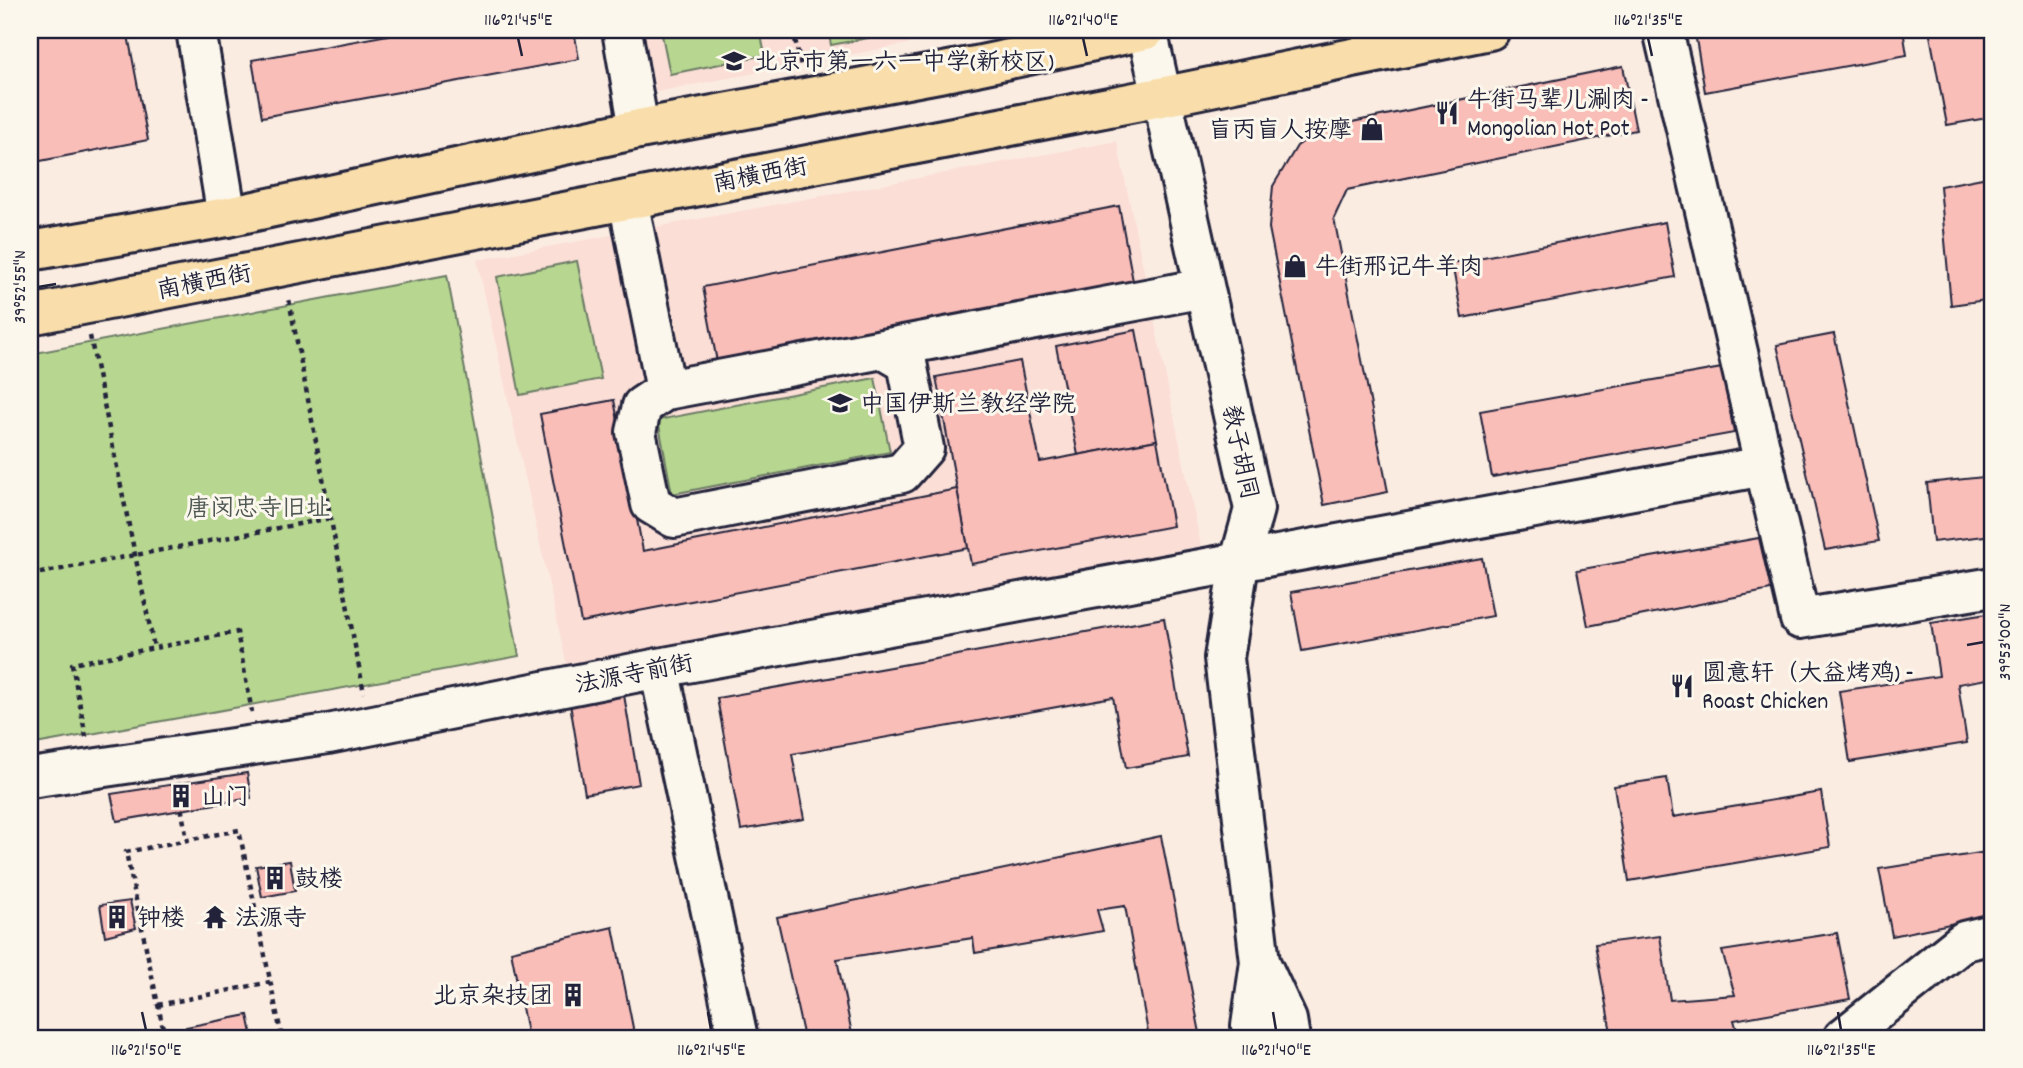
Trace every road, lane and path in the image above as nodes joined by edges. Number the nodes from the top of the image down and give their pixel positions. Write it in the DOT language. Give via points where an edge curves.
graph roads {
  1 [pos="196,30"];
  2 [pos="622,30"];
  3 [pos="1146,30"];
  4 [pos="1490,30"];
  5 [pos="1663,30"];
  6 [pos="1161,97"];
  7 [pos="639,129"];
  8 [pos="628,200"];
  9 [pos="227,217"];
  10 [pos="30,251"];
  11 [pos="283,266"];
  12 [pos="1204,288"];
  13 [pos="83,304"];
  14 [pos="30,315"];
  15 [pos="883,349"];
  16 [pos="666,390"];
  17 [pos="1764,466"];
  18 [pos="331,518"];
  19 [pos="135,555"];
  20 [pos="1239,564"];
  21 [pos="30,575"];
  22 [pos="1993,587"];
  23 [pos="154,647"];
  24 [pos="659,668"];
  25 [pos="370,725"];
  26 [pos="258,744"];
  27 [pos="171,757"];
  28 [pos="92,769"];
  29 [pos="30,778"];
  30 [pos="187,840"];
  31 [pos="1993,934"];
  32 [pos="1260,962"];
  33 [pos="270,982"];
  34 [pos="158,1005"];
  35 [pos="165,1038"];
  36 [pos="282,1038"];
  37 [pos="738,1038"];
  38 [pos="1253,1038"];
  39 [pos="1290,1038"];
  40 [pos="1843,1038"];
  1 -- 9 [label="street"];
  2 -- 7 [label="street"];
  3 -- 6 [label="street, 教子胡同"];
  3 -- 7 [label="main road"];
  4 -- 6 [label="main road, 南横西街"];
  5 -- 17 [label="street"];
  6 -- 8 [label="main road, 南横西街"];
  6 -- 12 [label="street, 教子胡同"];
  7 -- 9 [label="main road"];
  8 -- 11 [label="main road, 南横西街"];
  8 -- 16 [label="street"];
  9 -- 10 [label="main road"];
  11 -- 13 [label="main road, 南横西街"];
  11 -- 18 [label="path"];
  12 -- 15 [label="street"];
  12 -- 20 [label="street, 教子胡同" via="1254,509"];
  13 -- 14 [label="main road, 南横西街"];
  13 -- 19 [label="path"];
  15 -- 16 [label="street"];
  15 -- 16 [label="street" via="907,363 924,448 902,473 674,518 651,503 636,432 642,406"];
  17 -- 20 [label="street, 法源寺前街"];
  17 -- 22 [label="street" via="1800,619"];
  18 -- 19 [label="path"];
  18 -- 25 [label="path"];
  19 -- 21 [label="path"];
  19 -- 23 [label="path"];
  20 -- 24 [label="street, 法源寺前街"];
  20 -- 32 [label="street, 教子胡同" via="1224,658"];
  23 -- 26 [label="path" via="237,632"];
  23 -- 28 [label="path" via="72,664"];
  24 -- 25 [label="street, 法源寺前街"];
  24 -- 37 [label="street"];
  25 -- 26 [label="street, 法源寺前街"];
  26 -- 27 [label="street, 法源寺前街"];
  27 -- 28 [label="street, 法源寺前街"];
  27 -- 30 [label="path"];
  28 -- 29 [label="street, 法源寺前街"];
  30 -- 33 [label="path" via="239,830"];
  30 -- 34 [label="path" via="126,852"];
  31 -- 40 [label="street" via="1964,941"];
  32 -- 38 [label="street, 教子胡同"];
  32 -- 39 [label="street, 教子胡同" via="1287,1020"];
  33 -- 34 [label="path"];
  33 -- 36 [label="path"];
  34 -- 35 [label="path"];
}
